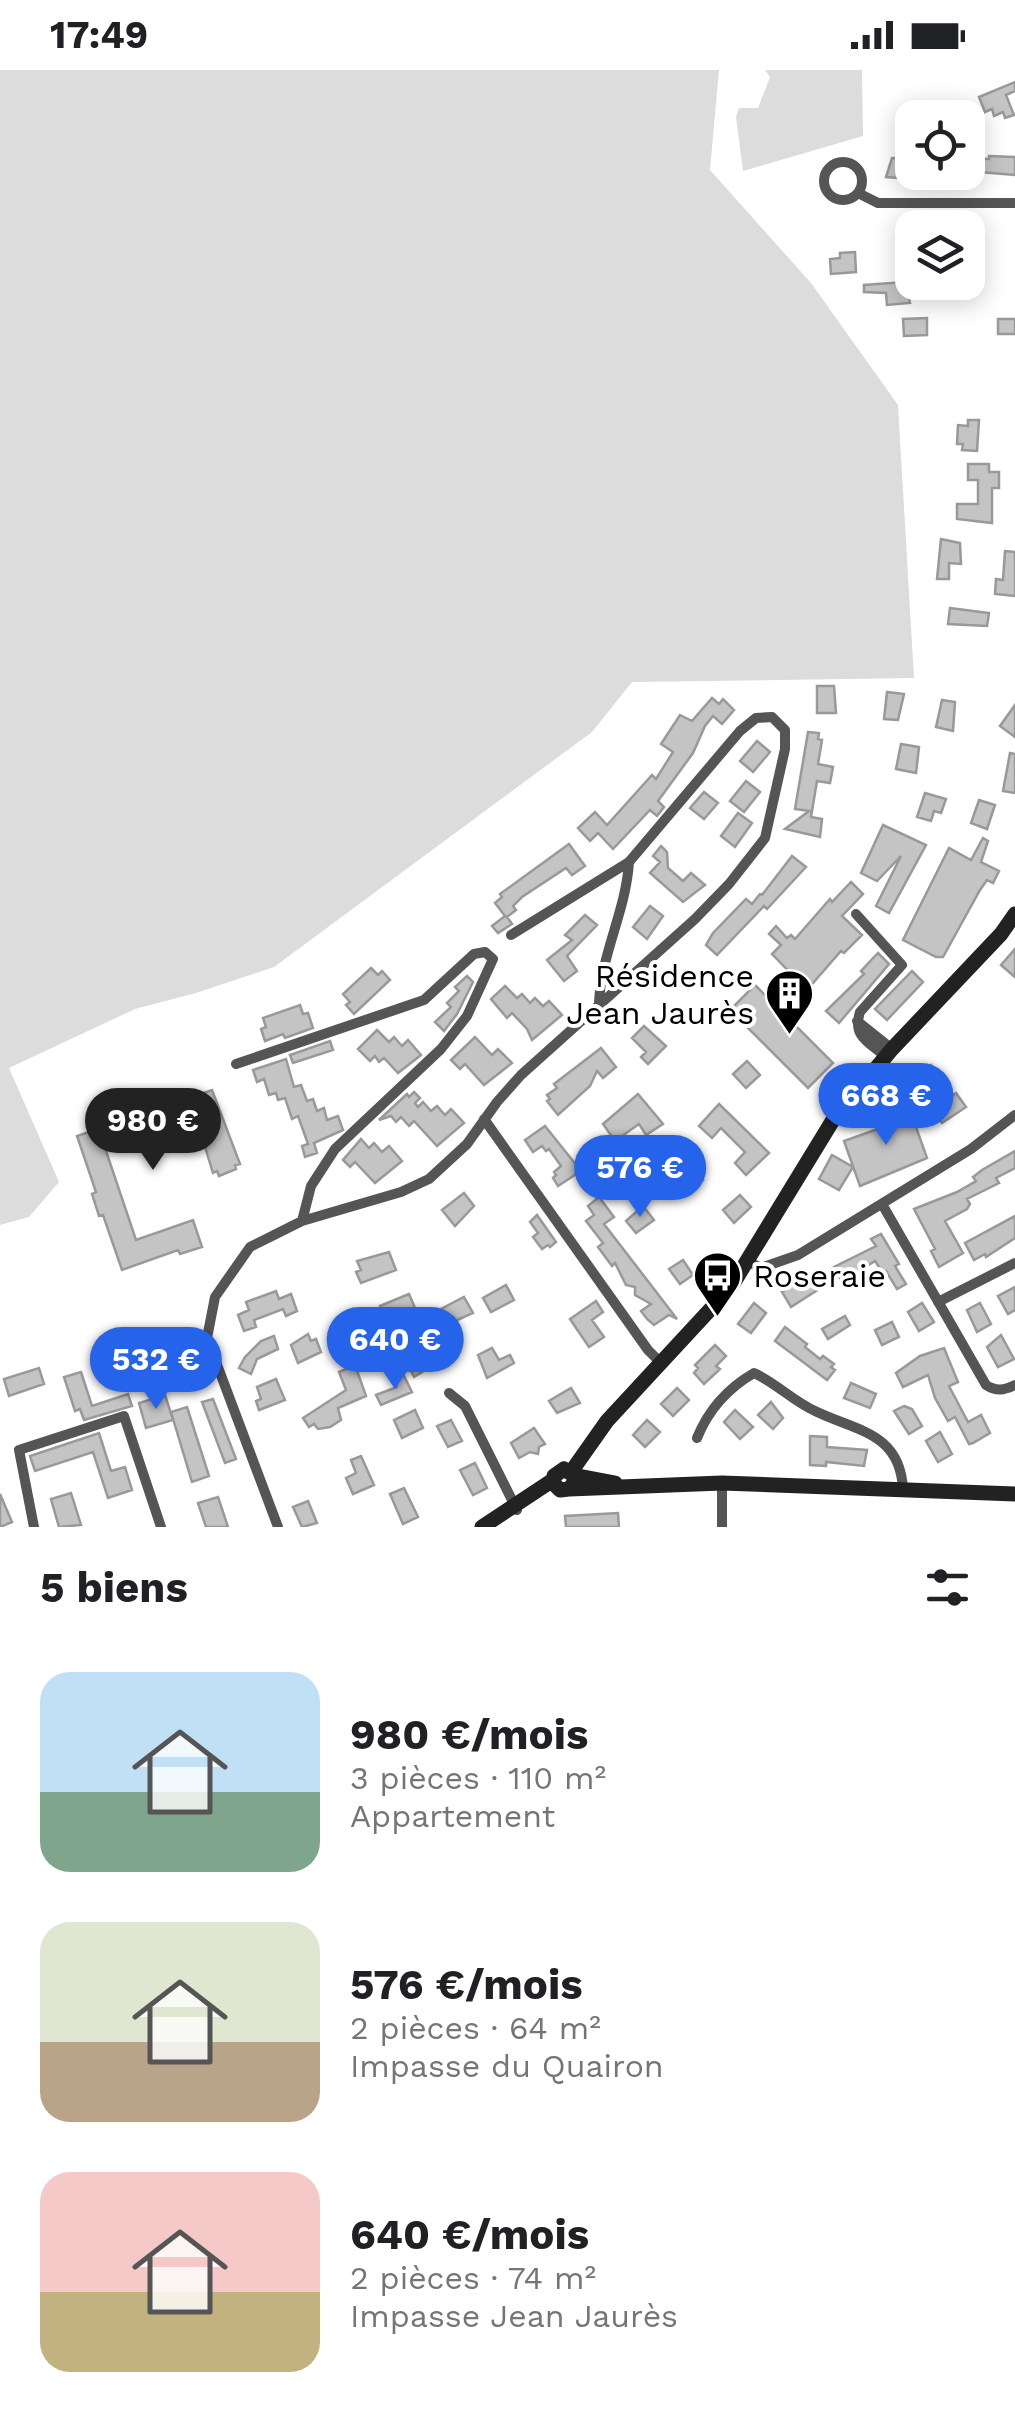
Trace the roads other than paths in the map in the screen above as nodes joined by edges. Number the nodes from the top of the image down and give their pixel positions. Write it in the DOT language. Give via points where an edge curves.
graph roads {
  1 [pos="858,193"];
  2 [pos="1015,203"];
  3 [pos="629,862"];
  4 [pos="856,914"];
  5 [pos="1015,914"];
  6 [pos="511,936"];
  7 [pos="598,1003"];
  8 [pos="889,1053"];
  9 [pos="236,1064"];
  10 [pos="1015,1115"];
  11 [pos="484,1119"];
  12 [pos="882,1204"];
  13 [pos="302,1221"];
  14 [pos="749,1262"];
  15 [pos="1015,1263"];
  16 [pos="938,1302"];
  17 [pos="661,1363"];
  18 [pos="1015,1384"];
  19 [pos="449,1393"];
  20 [pos="607,1420"];
  21 [pos="697,1438"];
  22 [pos="588,1446"];
  23 [pos="566,1479"];
  24 [pos="606,1482"];
  25 [pos="722,1483"];
  26 [pos="634,1485"];
  27 [pos="903,1489"];
  28 [pos="1015,1494"];
  29 [pos="516,1508"];
  30 [pos="34,1527"];
  31 [pos="161,1527"];
  32 [pos="278,1527"];
  33 [pos="482,1527"];
  34 [pos="495,1527"];
  35 [pos="722,1527"];
  1 -- 2 [label="street" via="878,203"];
  3 -- 6 [label="street"];
  3 -- 7 [label="street"];
  3 -- 7 [label="street" via="740,731 756,718 779,722 785,749 765,838 694,920"];
  4 -- 8 [label="street" via="902,964 857,1021"];
  5 -- 8 [label="main road"];
  7 -- 11 [label="street"];
  8 -- 14 [label="main road" via="833,1120"];
  9 -- 13 [label="street" via="424,1000 474,954 486,952 493,960 467,1016 442,1049 335,1149 312,1186"];
  10 -- 12 [label="street"];
  11 -- 13 [label="street" via="429,1179"];
  11 -- 17 [label="street"];
  12 -- 14 [label="street" via="798,1255 761,1268"];
  12 -- 16 [label="street"];
  13 -- 32 [label="street" via="250,1247 215,1298 207,1338"];
  14 -- 17 [label="main road"];
  15 -- 16 [label="street"];
  16 -- 18 [label="street" via="986,1385 1005,1390"];
  17 -- 20 [label="main road"];
  19 -- 29 [label="street" via="466,1406"];
  20 -- 22 [label="main road"];
  20 -- 23 [label="main road" via="581,1441"];
  21 -- 27 [label="street" via="706,1415 754,1374 815,1412 873,1434 890,1448"];
  22 -- 23 [label="main road"];
  22 -- 24 [label="main road" via="590,1462"];
  23 -- 24 [label="main road"];
  23 -- 26 [label="main road" via="602,1490"];
  23 -- 29 [label="main road"];
  24 -- 26 [label="main road"];
  25 -- 26 [label="main road"];
  25 -- 27 [label="main road"];
  25 -- 35 [label="street"];
  27 -- 28 [label="main road"];
  29 -- 33 [label="main road"];
  29 -- 34 [label="main road"];
  30 -- 31 [label="street" via="19,1450 124,1416"];
}
